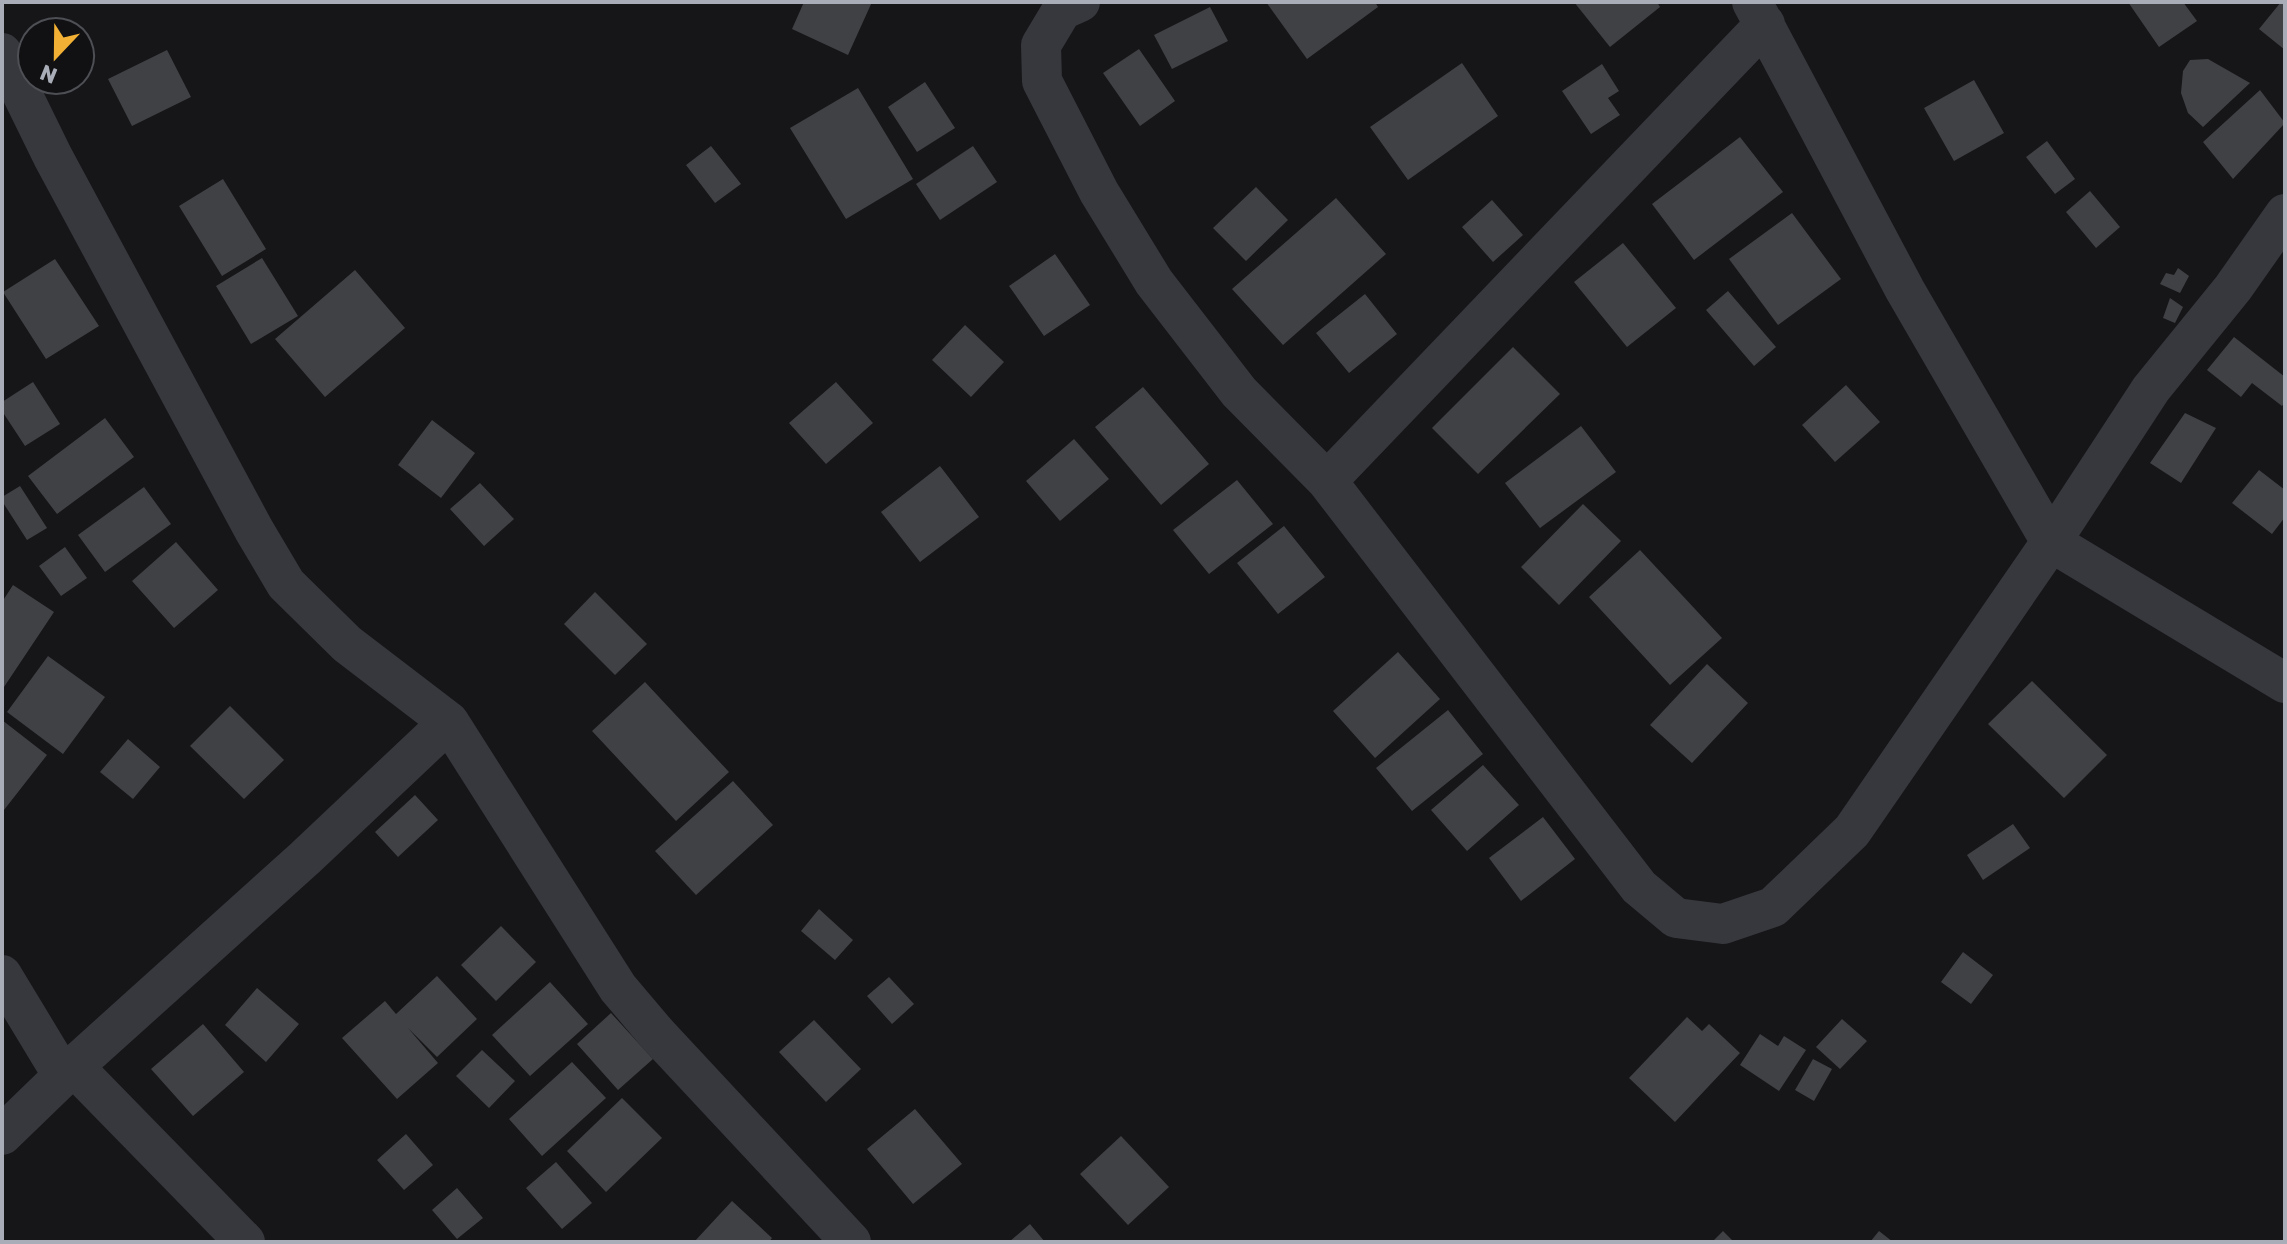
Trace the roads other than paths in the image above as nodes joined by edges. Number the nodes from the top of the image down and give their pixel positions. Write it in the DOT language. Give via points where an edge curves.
graph roads {
  1 [pos="1080,2"];
  2 [pos="1758,13"];
  3 [pos="2,53"];
  4 [pos="2285,214"];
  5 [pos="1327,481"];
  6 [pos="2051,542"];
  7 [pos="2285,683"];
  8 [pos="449,722"];
  9 [pos="2,975"];
  10 [pos="69,1071"];
  11 [pos="2,1135"];
  12 [pos="245,1242"];
  13 [pos="851,1242"];
  1 -- 5 [label="street" via="1062,10 1041,45 1042,81 1099,192 1154,282 1239,392"];
  2 -- 5 [label="street"];
  2 -- 6 [label="street" via="1905,290"];
  3 -- 8 [label="street" via="53,157 286,584 347,644"];
  4 -- 6 [label="street" via="2151,389"];
  5 -- 6 [label="street" via="1639,887 1676,918 1723,924 1773,907 1852,831"];
  6 -- 7 [label="street"];
  8 -- 10 [label="street"];
  8 -- 13 [label="street" via="618,988"];
  9 -- 10 [label="street"];
  10 -- 11 [label="street"];
  10 -- 12 [label="street"];
}
